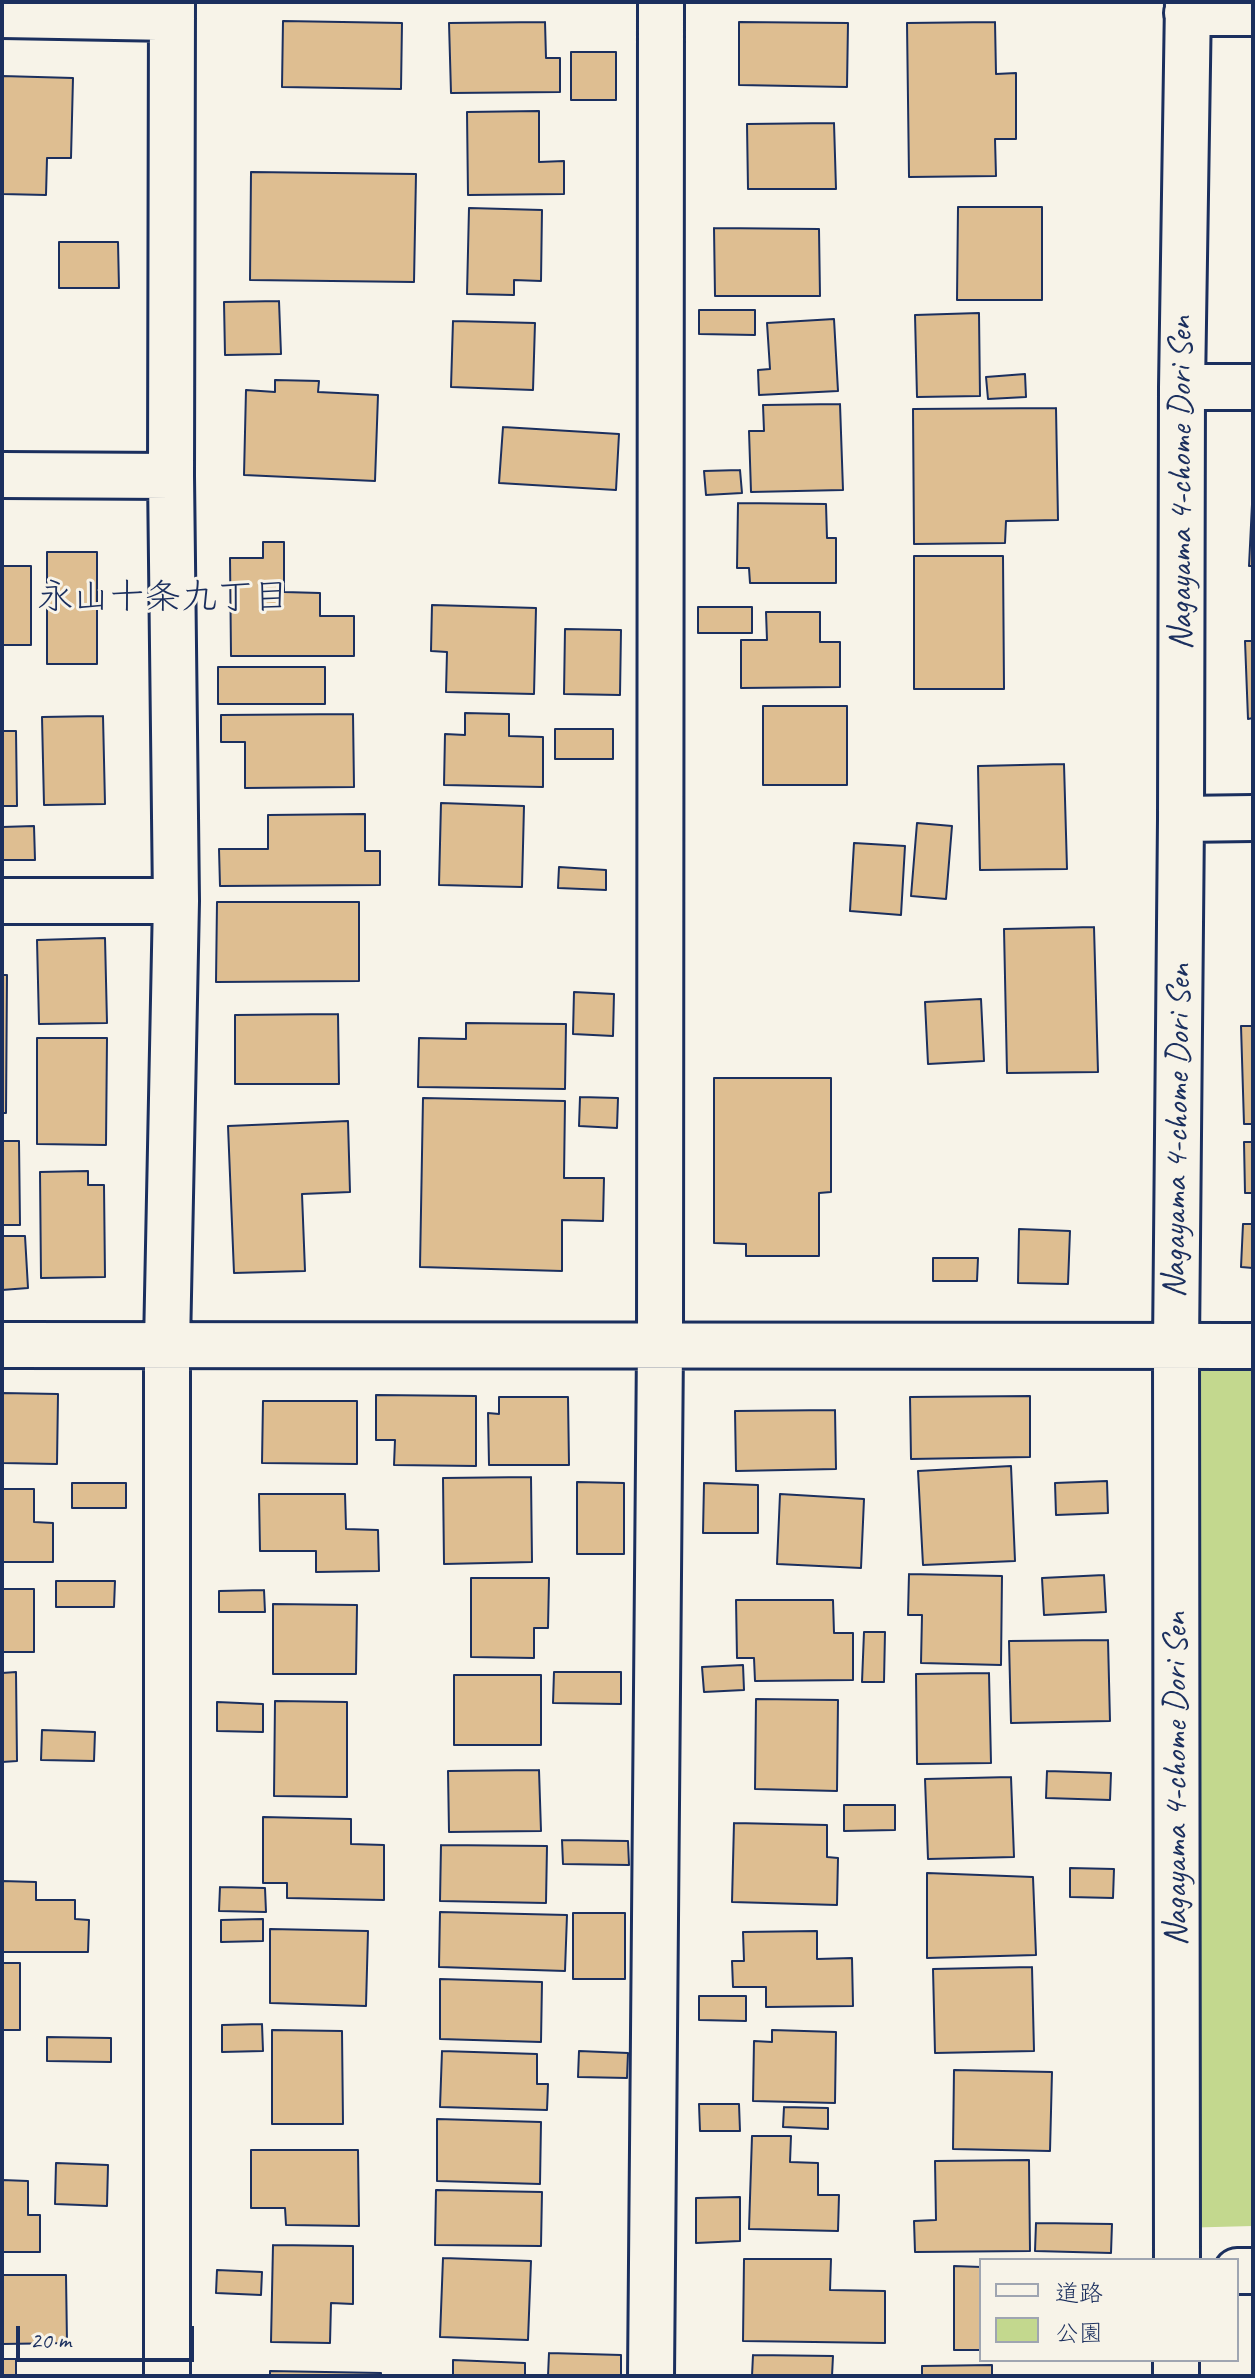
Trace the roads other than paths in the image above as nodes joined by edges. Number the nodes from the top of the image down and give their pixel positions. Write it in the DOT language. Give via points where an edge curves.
graph roads {
  1 [pos="661,2"];
  2 [pos="1188,7"];
  3 [pos="172,10"];
  4 [pos="1253,13"];
  5 [pos="2,15"];
  6 [pos="1182,387"];
  7 [pos="1253,387"];
  8 [pos="2,475"];
  9 [pos="171,476"];
  10 [pos="1253,818"];
  11 [pos="1181,819"];
  12 [pos="2,901"];
  13 [pos="176,901"];
  14 [pos="2,1345"];
  15 [pos="167,1345"];
  16 [pos="660,1346"];
  17 [pos="1176,1346"];
  18 [pos="1253,1346"];
  19 [pos="1177,2258"];
  20 [pos="167,2376"];
  21 [pos="651,2376"];
  1 -- 16 [label="street"];
  2 -- 4 [label="street"];
  2 -- 6 [label="street, Nagayama 4-chome Dori Sen"];
  3 -- 5 [label="street"];
  3 -- 9 [label="street"];
  6 -- 7 [label="street"];
  6 -- 11 [label="street, Nagayama 4-chome Dori Sen"];
  8 -- 9 [label="street"];
  9 -- 13 [label="street"];
  10 -- 11 [label="street"];
  11 -- 17 [label="street, Nagayama 4-chome Dori Sen"];
  12 -- 13 [label="street"];
  13 -- 15 [label="street"];
  14 -- 15 [label="street"];
  15 -- 16 [label="street"];
  15 -- 20 [label="street"];
  16 -- 17 [label="street"];
  16 -- 21 [label="street"];
  17 -- 18 [label="street"];
  17 -- 19 [label="street, Nagayama 4-chome Dori Sen"];
}
